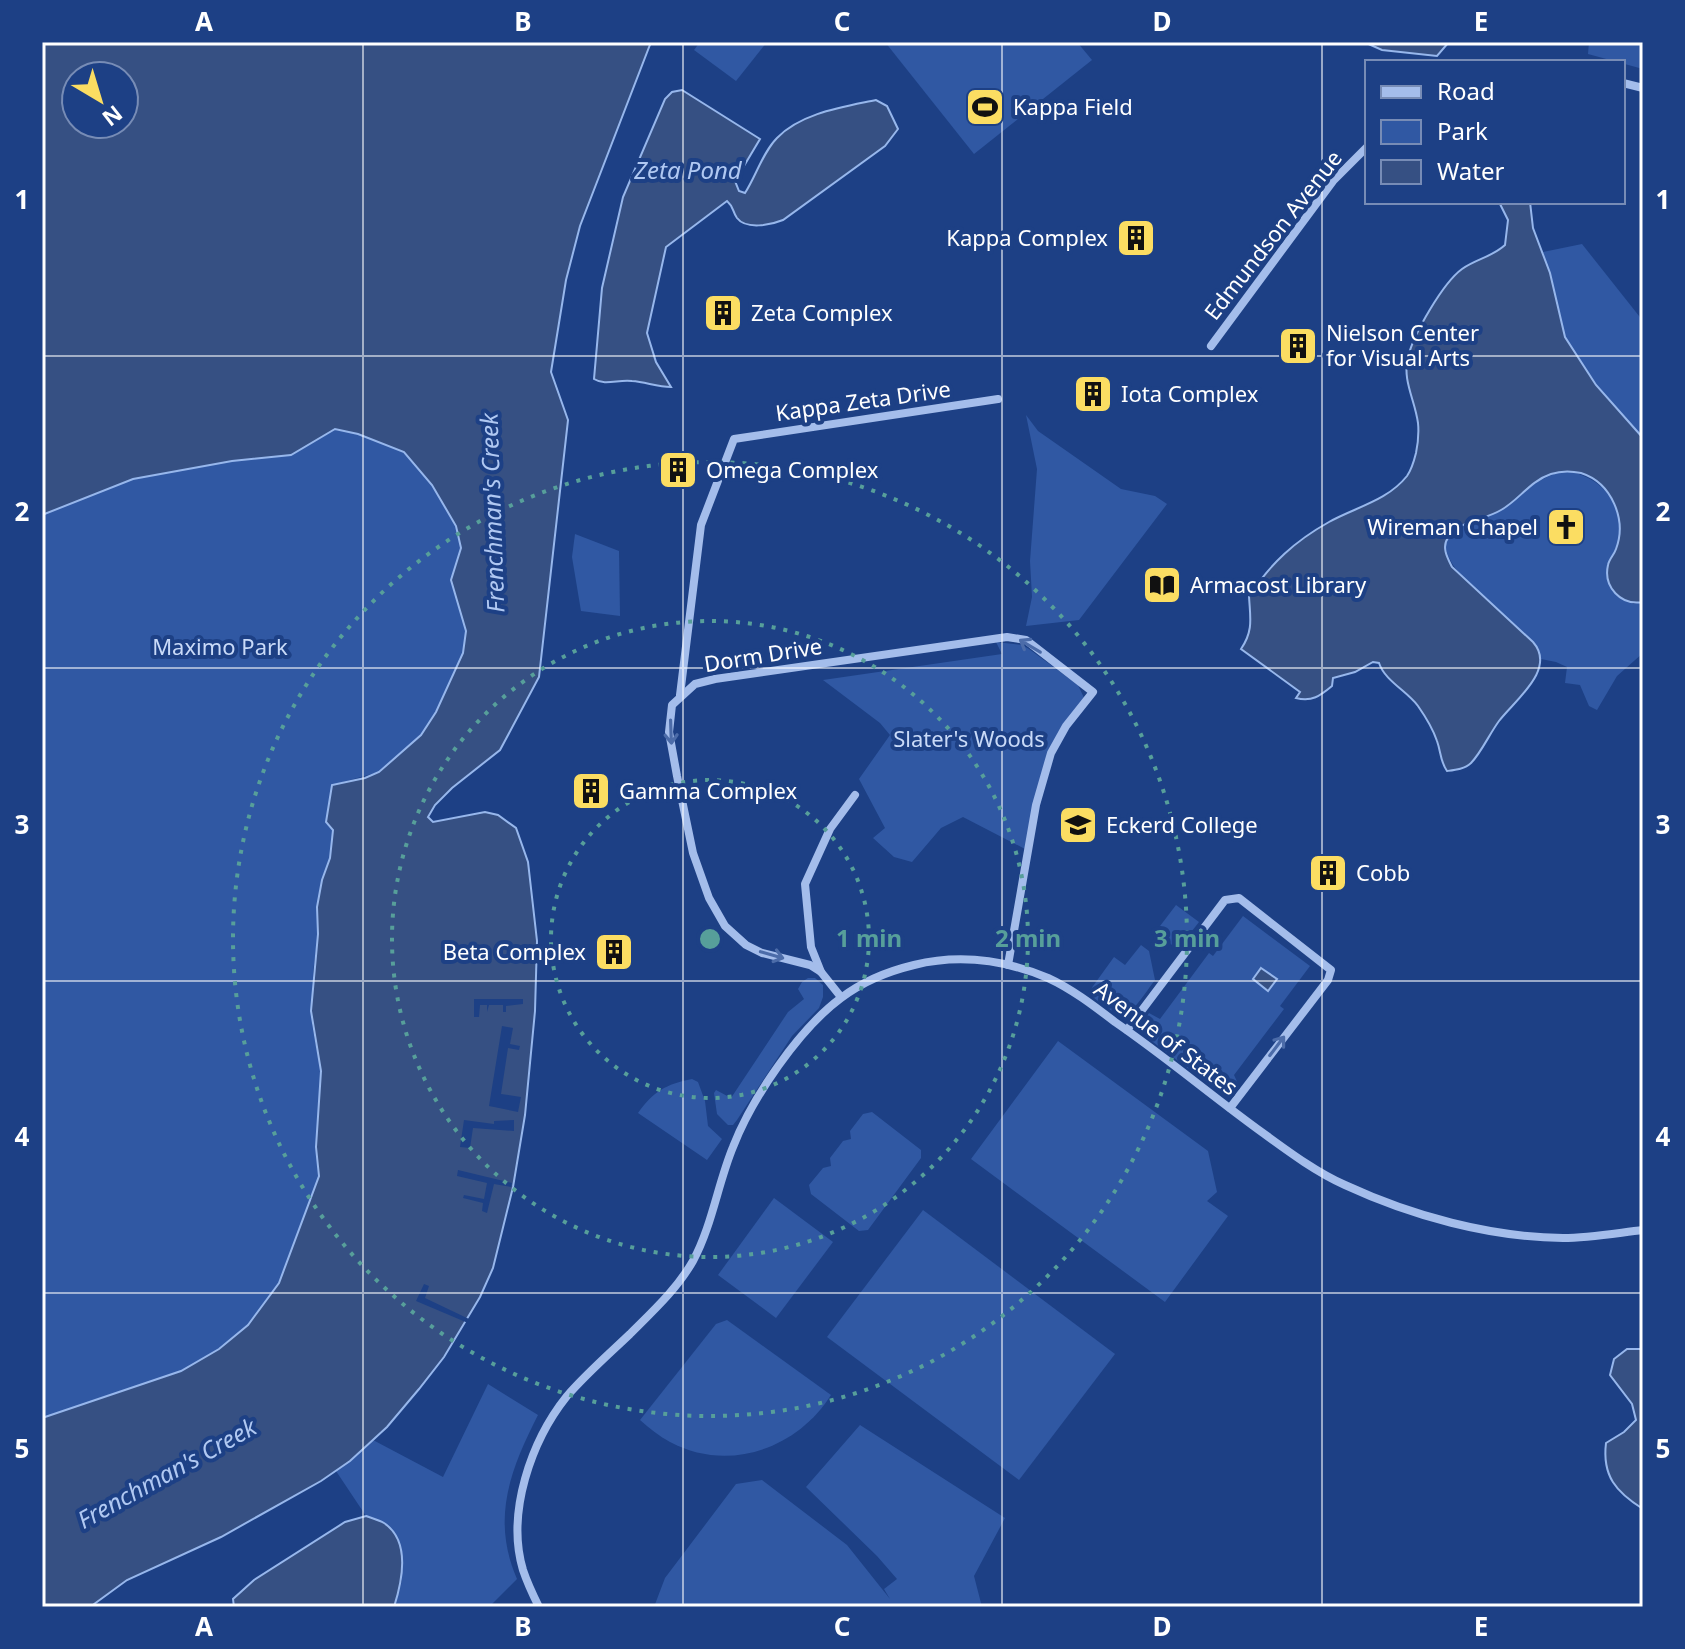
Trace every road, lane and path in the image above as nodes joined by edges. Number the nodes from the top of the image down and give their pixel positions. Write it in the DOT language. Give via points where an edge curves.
graph roads {
  1 [pos="1365,149"];
  2 [pos="1211,346"];
  3 [pos="998,399"];
  4 [pos="680,695"];
  5 [pos="855,795"];
  6 [pos="1008,965"];
  7 [pos="821,972"];
  8 [pos="841,997"];
  9 [pos="1127,1030"];
  10 [pos="1230,1108"];
  11 [pos="1643,1230"];
  12 [pos="539,1607"];
  1 -- 2 [label="street, Edmundson Avenue" via="1333,181"];
  3 -- 4 [label="street, Kappa Zeta Drive" via="734,439 701,525"];
  6 -- 4 [label="street, Dorm Drive, one-way" via="1047,766 1066,726 1093,692 1026,640 1007,637 715,679"];
  4 -- 7 [label="street, Dorm Drive, one-way" via="672,705 669,732 705,891 725,926 746,945"];
  5 -- 7 [label="street" via="830,829 805,884 811,947"];
  6 -- 8 [label="street, Avenue of States" via="937,960 873,979"];
  6 -- 9 [label="street, Avenue of States" via="1074,992"];
  7 -- 8 [label="street"];
  8 -- 12 [label="street, Avenue of States" via="805,1033 767,1084 735,1142 695,1258 681,1279 568,1396 531,1456 519,1533 522,1568"];
  9 -- 10 [label="street, Avenue of States"];
  10 -- 9 [label="street, one-way" via="1331,970 1239,898 1225,900"];
  10 -- 11 [label="street, Avenue of States" via="1341,1184 1425,1217 1562,1238"];
}
